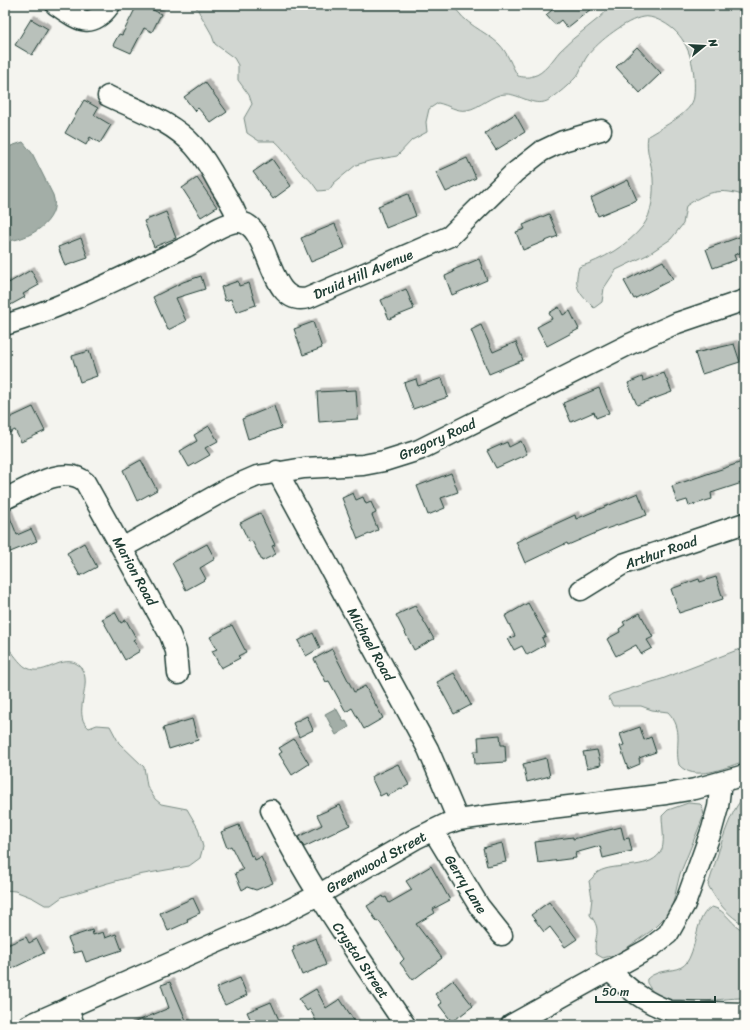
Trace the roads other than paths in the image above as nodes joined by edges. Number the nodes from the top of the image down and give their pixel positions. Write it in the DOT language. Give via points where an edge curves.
graph roads {
  1 [pos="56,5"];
  2 [pos="110,5"];
  3 [pos="108,96"];
  4 [pos="601,130"];
  5 [pos="239,222"];
  6 [pos="745,300"];
  7 [pos="5,325"];
  8 [pos="277,471"];
  9 [pos="5,499"];
  10 [pos="745,523"];
  11 [pos="122,548"];
  12 [pos="581,590"];
  13 [pos="178,674"];
  14 [pos="745,775"];
  15 [pos="721,782"];
  16 [pos="271,810"];
  17 [pos="458,820"];
  18 [pos="433,830"];
  19 [pos="318,895"];
  20 [pos="502,936"];
  21 [pos="609,970"];
  22 [pos="745,1013"];
  23 [pos="70,1016"];
  24 [pos="29,1025"];
  25 [pos="405,1025"];
  26 [pos="511,1025"];
  1 -- 2 [label="street" via="81,20 92,20 102,15"];
  3 -- 5 [label="street" via="157,119 186,138 212,171 234,208"];
  4 -- 5 [label="street, Druid Hill Avenue" via="542,150 514,173 450,236 308,298 293,298 284,292 258,238 246,224"];
  5 -- 7 [label="street" via="77,298"];
  6 -- 8 [label="street, Gregory Road" via="677,323 630,344 404,456 363,465"];
  8 -- 11 [label="street, Gregory Road" via="257,476 227,489"];
  8 -- 17 [label="street, Michael Road" via="428,749"];
  9 -- 11 [label="street, Marion Road" via="56,476 75,475 88,486"];
  10 -- 12 [label="street, Arthur Road" via="626,563"];
  11 -- 13 [label="street, Marion Road" via="172,640 176,651"];
  14 -- 15 [label="street, Greenwood Street"];
  15 -- 17 [label="street, Greenwood Street" via="660,795"];
  15 -- 21 [label="street" via="712,829 685,904 675,924 661,941"];
  16 -- 19 [label="street" via="293,854"];
  17 -- 18 [label="street, Greenwood Street"];
  18 -- 19 [label="street, Greenwood Street"];
  18 -- 20 [label="street, Gerry Lane" via="479,906"];
  19 -- 23 [label="street, Greenwood Street"];
  19 -- 25 [label="street, Crystal Street"];
  21 -- 22 [label="street" via="628,989 664,1009"];
  21 -- 26 [label="street"];
  23 -- 24 [label="street, Greenwood Street"];
}
